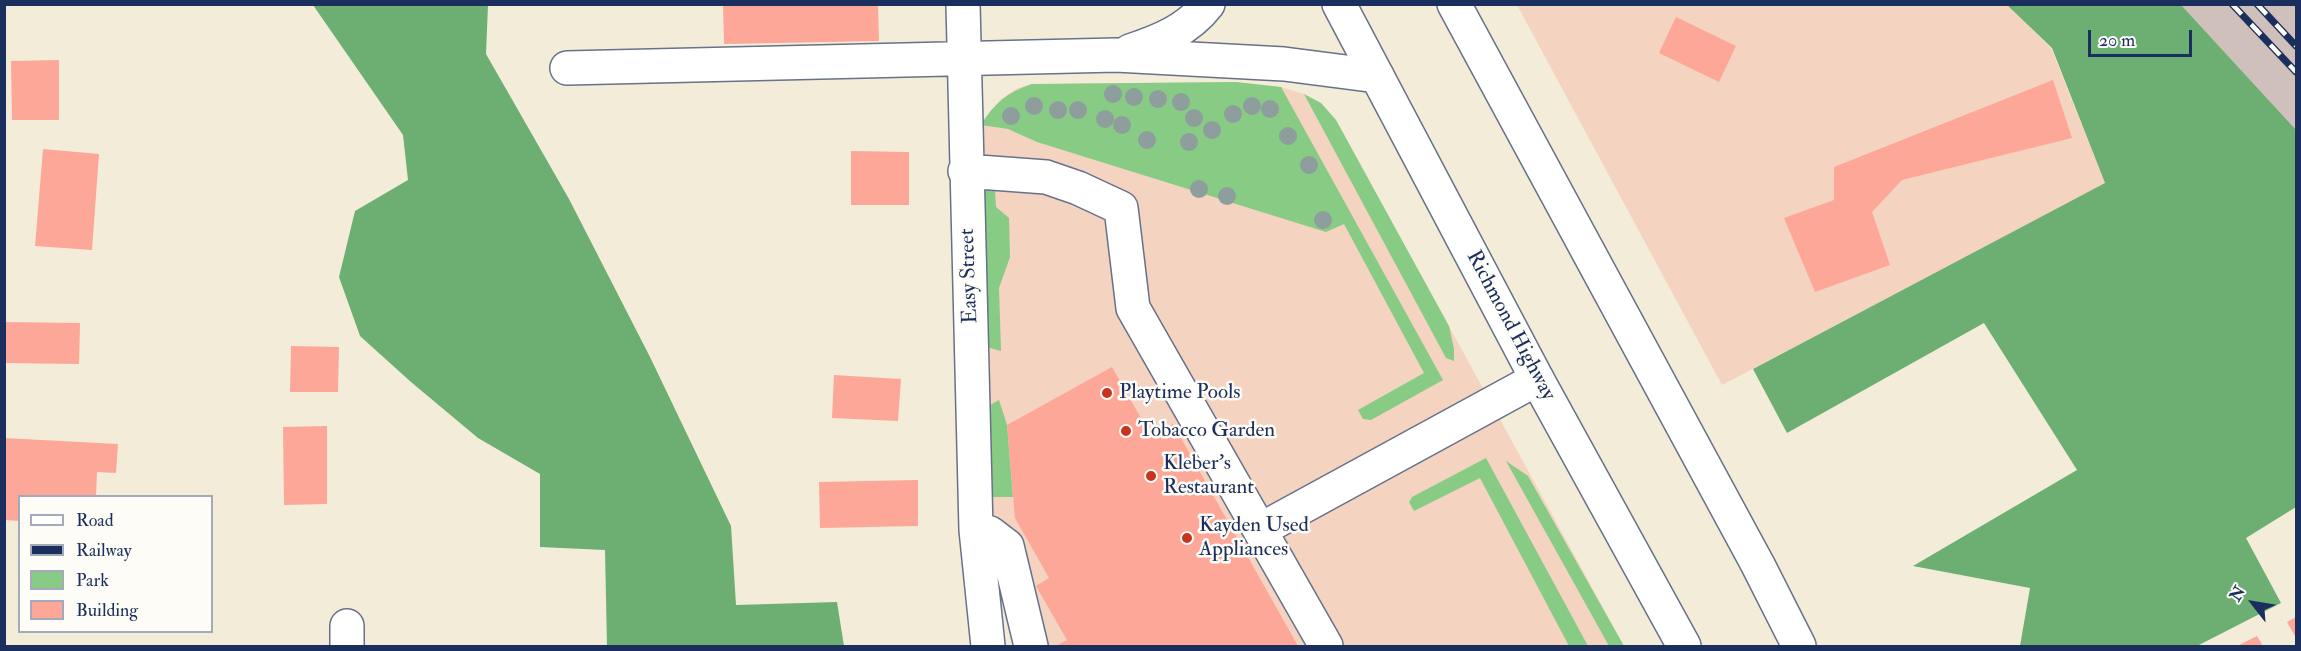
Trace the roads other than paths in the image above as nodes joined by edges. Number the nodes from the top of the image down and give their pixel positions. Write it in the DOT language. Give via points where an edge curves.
graph roads {
  1 [pos="963,4"];
  2 [pos="1208,4"];
  3 [pos="1340,4"];
  4 [pos="1454,4"];
  5 [pos="1116,55"];
  6 [pos="963,58"];
  7 [pos="567,68"];
  8 [pos="1377,76"];
  9 [pos="965,171"];
  10 [pos="1537,379"];
  11 [pos="976,530"];
  12 [pos="1260,530"];
  13 [pos="988,646"];
  14 [pos="1031,646"];
  15 [pos="1326,646"];
  16 [pos="1684,646"];
  17 [pos="1799,646"];
  1 -- 6 [label="main road, Easy Street"];
  2 -- 5 [label="main road" via="1170,36"];
  3 -- 8 [label="main road, Richmond Highway"];
  4 -- 17 [label="main road"];
  5 -- 6 [label="main road"];
  5 -- 8 [label="main road" via="1284,64"];
  6 -- 7 [label="main road"];
  6 -- 9 [label="main road, Easy Street"];
  8 -- 10 [label="main road, Richmond Highway"];
  9 -- 11 [label="main road, Easy Street"];
  9 -- 12 [label="main road" via="1046,177 1121,208 1133,308"];
  10 -- 12 [label="main road"];
  10 -- 16 [label="main road, Richmond Highway"];
  11 -- 13 [label="main road, Easy Street"];
  11 -- 14 [label="main road" via="990,533 1007,546"];
  12 -- 15 [label="main road"];
}
